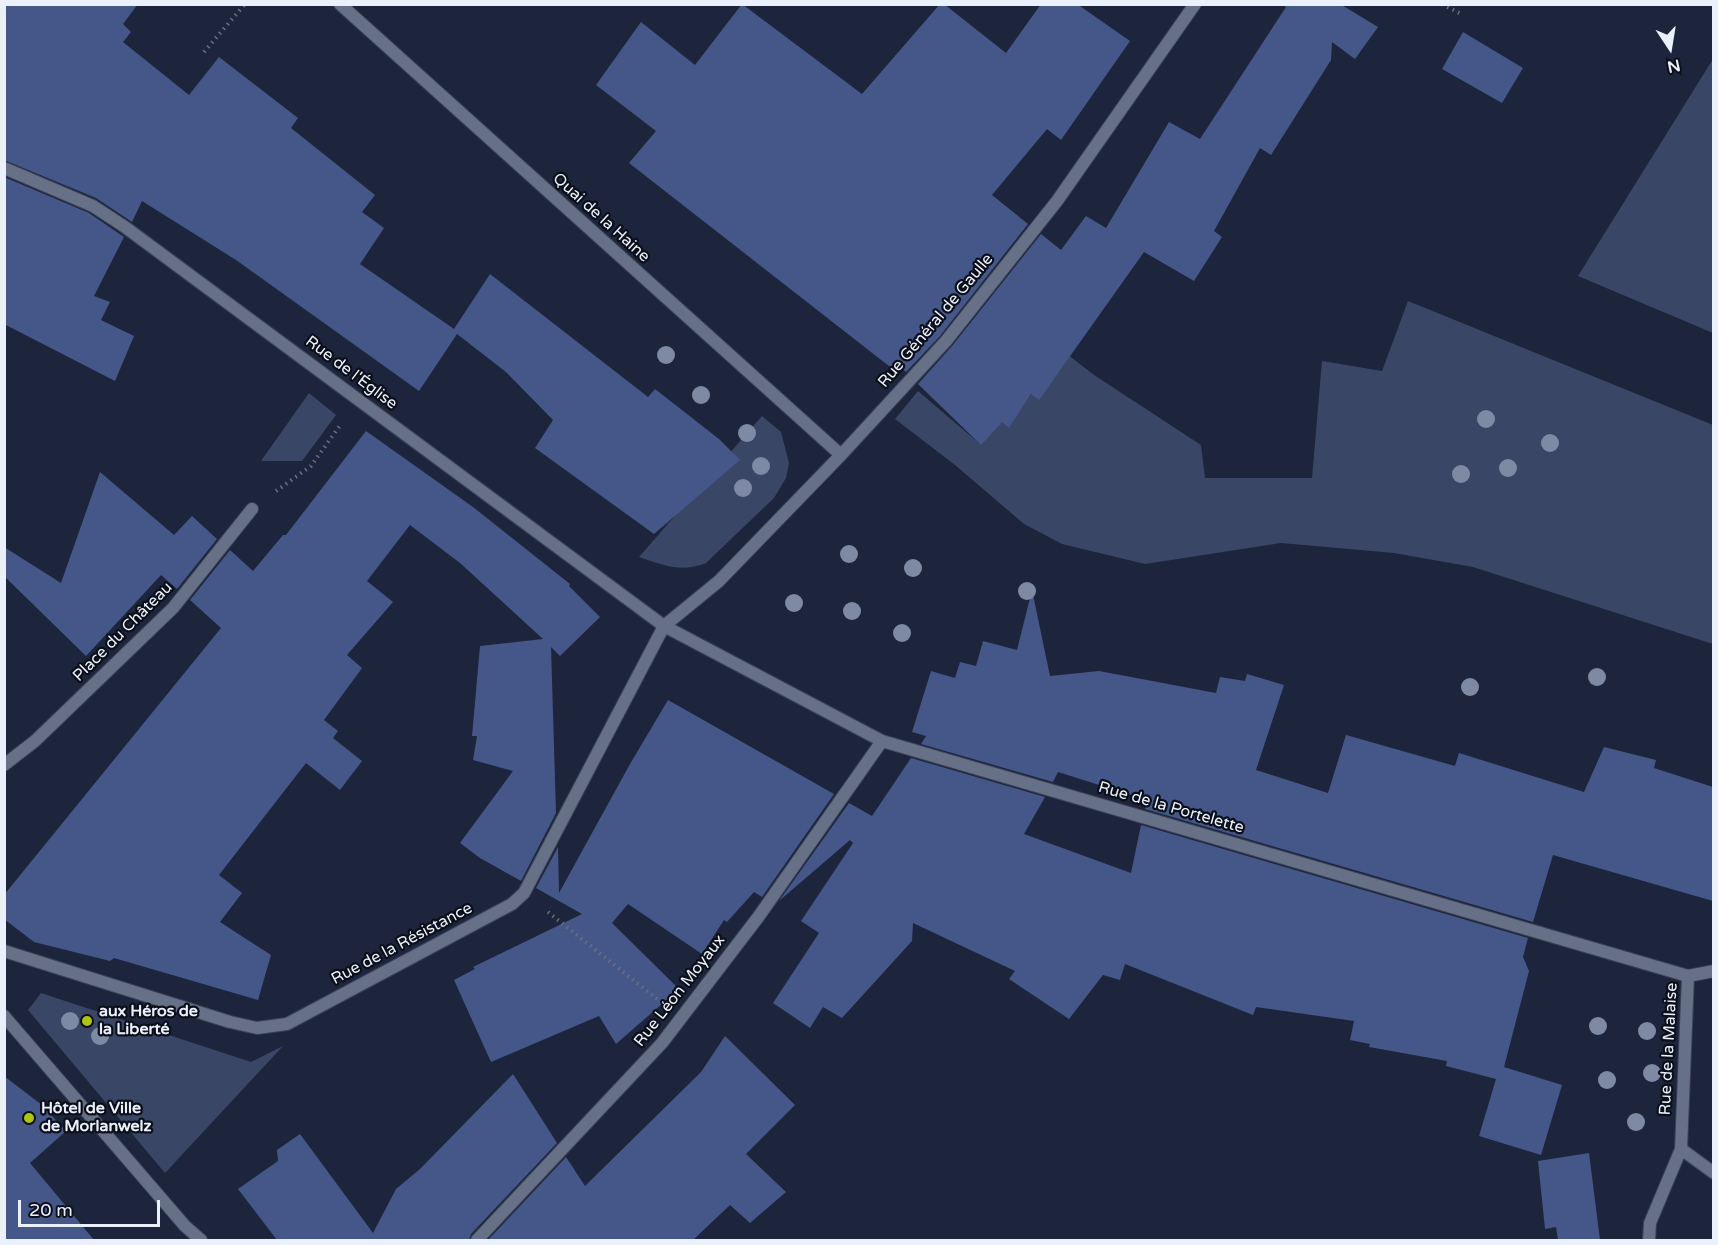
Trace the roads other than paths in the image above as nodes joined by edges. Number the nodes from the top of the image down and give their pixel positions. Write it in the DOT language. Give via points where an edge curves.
graph roads {
  1 [pos="340,4"];
  2 [pos="1195,4"];
  3 [pos="4,168"];
  4 [pos="841,455"];
  5 [pos="252,509"];
  6 [pos="664,626"];
  7 [pos="882,741"];
  8 [pos="4,765"];
  9 [pos="4,951"];
  10 [pos="1713,971"];
  11 [pos="1688,976"];
  12 [pos="4,1016"];
  13 [pos="1681,1149"];
  14 [pos="1713,1173"];
  15 [pos="201,1240"];
  16 [pos="477,1240"];
  17 [pos="1649,1240"];
  1 -- 4 [label="street, Quai de la Haine"];
  2 -- 4 [label="street, Rue Général de Gaulle" via="1049,210 946,341"];
  3 -- 6 [label="street, Rue de l'Église" via="93,206 126,226"];
  4 -- 6 [label="street, Rue Général de Gaulle" via="719,581"];
  5 -- 8 [label="street, Place du Château" via="173,608 35,741"];
  6 -- 7 [label="street, Rue de la Portelette"];
  6 -- 9 [label="street, Rue de la Résistance" via="524,893 512,904 287,1024 257,1028 230,1022"];
  7 -- 11 [label="street, Rue de la Portelette"];
  7 -- 16 [label="street, Rue Léon Moyaux" via="759,916 662,1043"];
  10 -- 11 [label="street, Rue de la Malaise"];
  11 -- 13 [label="street, Rue de la Malaise"];
  12 -- 15 [label="street"];
  13 -- 14 [label="street"];
  13 -- 17 [label="street" via="1650,1223"];
}
